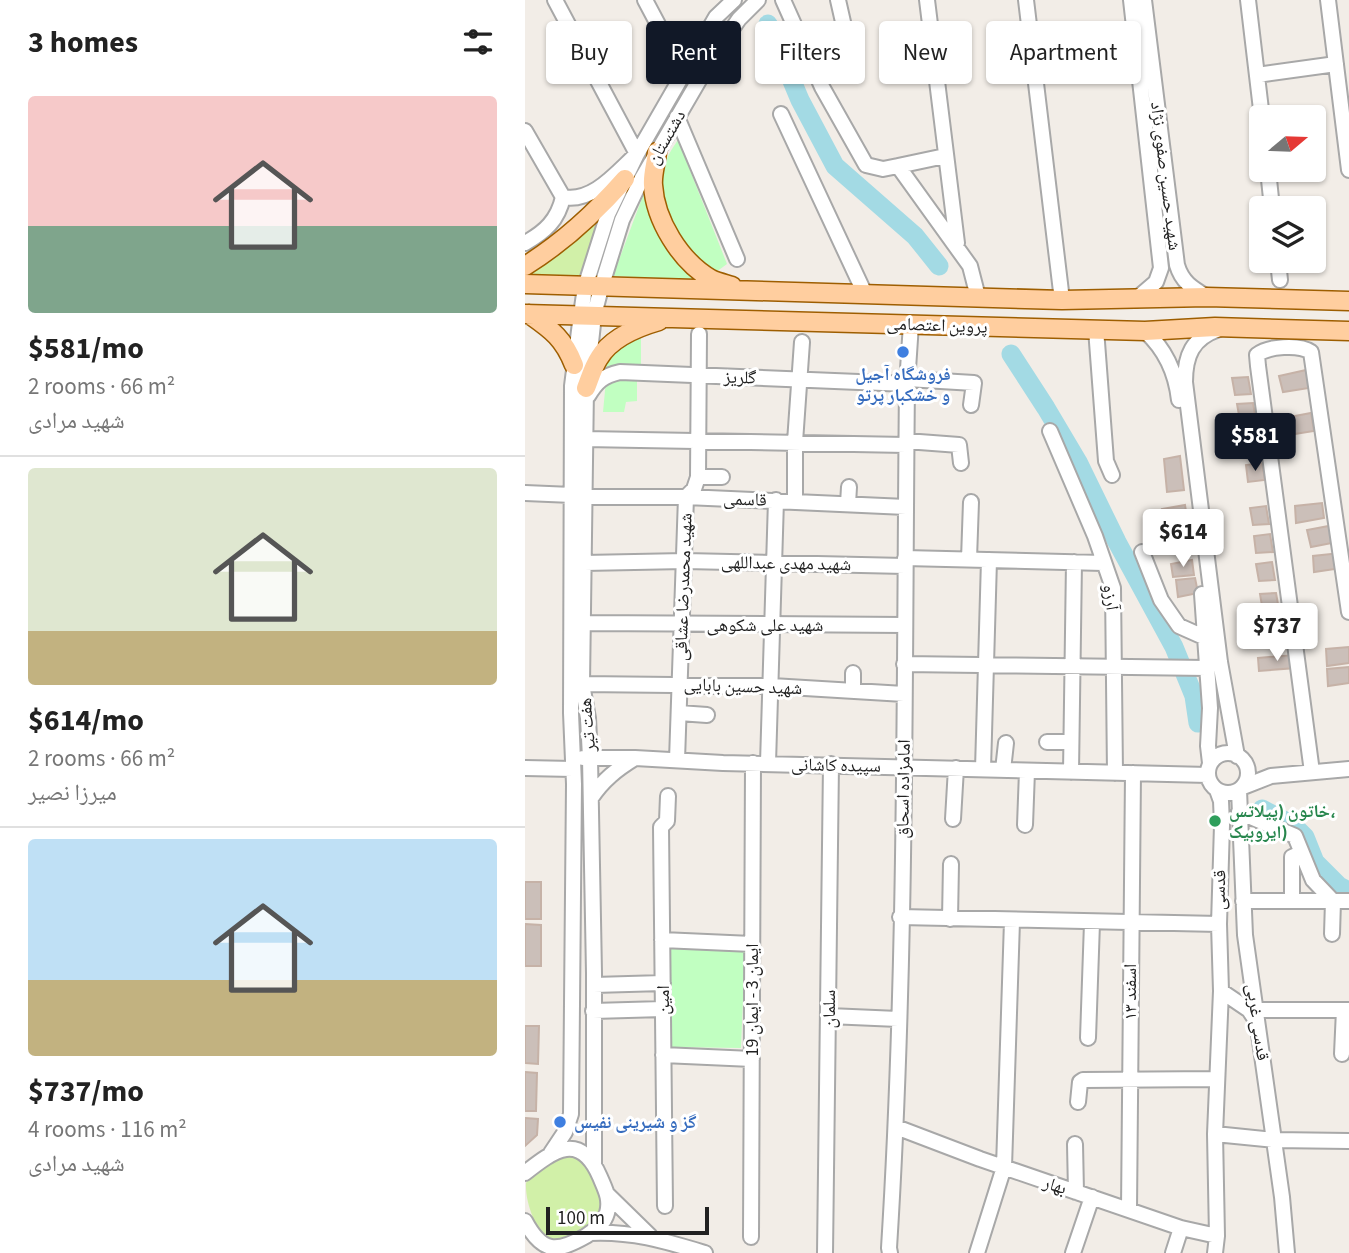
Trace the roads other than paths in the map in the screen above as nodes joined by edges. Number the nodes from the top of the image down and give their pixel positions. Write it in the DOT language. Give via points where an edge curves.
graph roads {
  1 [pos="555,0"];
  2 [pos="645,0"];
  3 [pos="758,0"];
  4 [pos="783,0"];
  5 [pos="838,0"];
  6 [pos="927,0"];
  7 [pos="1026,0"];
  8 [pos="1131,0"];
  9 [pos="1144,0"];
  10 [pos="1248,0"];
  11 [pos="1328,0"];
  12 [pos="728,2"];
  13 [pos="656,21"];
  14 [pos="714,21"];
  15 [pos="843,21"];
  16 [pos="1336,64"];
  17 [pos="1257,75"];
  18 [pos="677,84"];
  19 [pos="1260,105"];
  20 [pos="781,114"];
  21 [pos="677,117"];
  22 [pos="525,131"];
  23 [pos="657,152"];
  24 [pos="637,154"];
  25 [pos="945,156"];
  26 [pos="898,166"];
  27 [pos="1349,170"];
  28 [pos="625,179"];
  29 [pos="563,197"];
  30 [pos="618,209"];
  31 [pos="525,243"];
  32 [pos="957,248"];
  33 [pos="737,259"];
  34 [pos="525,266"];
  35 [pos="1161,268"];
  36 [pos="1178,268"];
  37 [pos="1279,273"];
  38 [pos="1280,280"];
  39 [pos="525,284"];
  40 [pos="593,288"];
  41 [pos="745,290"];
  42 [pos="865,294"];
  43 [pos="978,297"];
  44 [pos="1207,297"];
  45 [pos="1062,300"];
  46 [pos="1135,300"];
  47 [pos="1349,302"];
  48 [pos="527,314"];
  49 [pos="588,315"];
  50 [pos="677,317"];
  51 [pos="911,324"];
  52 [pos="1223,327"];
  53 [pos="1096,329"];
  54 [pos="1145,331"];
  55 [pos="1349,331"];
  56 [pos="699,334"];
  57 [pos="802,342"];
  58 [pos="575,365"];
  59 [pos="698,375"];
  60 [pos="799,379"];
  61 [pos="907,382"];
  62 [pos="1181,383"];
  63 [pos="581,395"];
  64 [pos="971,405"];
  65 [pos="1050,431"];
  66 [pos="585,439"];
  67 [pos="698,441"];
  68 [pos="796,442"];
  69 [pos="906,443"];
  70 [pos="961,463"];
  71 [pos="1112,475"];
  72 [pos="698,477"];
  73 [pos="722,477"];
  74 [pos="849,487"];
  75 [pos="525,493"];
  76 [pos="578,496"];
  77 [pos="686,496"];
  78 [pos="776,500"];
  79 [pos="795,501"];
  80 [pos="971,502"];
  81 [pos="848,504"];
  82 [pos="906,507"];
  83 [pos="1344,544"];
  84 [pos="1142,552"];
  85 [pos="969,559"];
  86 [pos="989,560"];
  87 [pos="685,561"];
  88 [pos="905,562"];
  89 [pos="1074,562"];
  90 [pos="584,563"];
  91 [pos="774,563"];
  92 [pos="1103,563"];
  93 [pos="1349,612"];
  94 [pos="583,623"];
  95 [pos="682,625"];
  96 [pos="772,625"];
  97 [pos="905,625"];
  98 [pos="1206,638"];
  99 [pos="1211,662"];
  100 [pos="904,664"];
  101 [pos="985,664"];
  102 [pos="1071,665"];
  103 [pos="1114,666"];
  104 [pos="853,673"];
  105 [pos="582,684"];
  106 [pos="679,684"];
  107 [pos="772,686"];
  108 [pos="853,691"];
  109 [pos="904,694"];
  110 [pos="679,713"];
  111 [pos="707,715"];
  112 [pos="1047,742"];
  113 [pos="1006,743"];
  114 [pos="1071,743"];
  115 [pos="590,758"];
  116 [pos="635,758"];
  117 [pos="1241,759"];
  118 [pos="677,760"];
  119 [pos="761,763"];
  120 [pos="573,764"];
  121 [pos="831,764"];
  122 [pos="904,766"];
  123 [pos="525,768"];
  124 [pos="956,768"];
  125 [pos="983,769"];
  126 [pos="1209,769"];
  127 [pos="1349,769"];
  128 [pos="1003,770"];
  129 [pos="1027,771"];
  130 [pos="1071,772"];
  131 [pos="1312,772"];
  132 [pos="1115,773"];
  133 [pos="1133,773"];
  134 [pos="1271,776"];
  135 [pos="1241,788"];
  136 [pos="1217,790"];
  137 [pos="668,796"];
  138 [pos="591,799"];
  139 [pos="1239,812"];
  140 [pos="953,819"];
  141 [pos="1025,825"];
  142 [pos="1301,853"];
  143 [pos="951,864"];
  144 [pos="1243,901"];
  145 [pos="1292,901"];
  146 [pos="1333,901"];
  147 [pos="1349,901"];
  148 [pos="900,917"];
  149 [pos="950,919"];
  150 [pos="1012,920"];
  151 [pos="1092,923"];
  152 [pos="1131,924"];
  153 [pos="1219,924"];
  154 [pos="1332,934"];
  155 [pos="662,940"];
  156 [pos="752,944"];
  157 [pos="663,983"];
  158 [pos="594,985"];
  159 [pos="1221,991"];
  160 [pos="663,1009"];
  161 [pos="1347,1010"];
  162 [pos="593,1011"];
  163 [pos="829,1016"];
  164 [pos="1257,1016"];
  165 [pos="898,1019"];
  166 [pos="1088,1038"];
  167 [pos="1342,1054"];
  168 [pos="663,1055"];
  169 [pos="752,1059"];
  170 [pos="1217,1079"];
  171 [pos="1131,1080"];
  172 [pos="1078,1102"];
  173 [pos="571,1114"];
  174 [pos="592,1119"];
  175 [pos="896,1127"];
  176 [pos="1215,1134"];
  177 [pos="1274,1140"];
  178 [pos="1349,1141"];
  179 [pos="1075,1144"];
  180 [pos="551,1153"];
  181 [pos="594,1164"];
  182 [pos="1005,1167"];
  183 [pos="525,1173"];
  184 [pos="1076,1192"];
  185 [pos="607,1194"];
  186 [pos="1092,1197"];
  187 [pos="666,1206"];
  188 [pos="1129,1210"];
  189 [pos="525,1221"];
  190 [pos="1181,1228"];
  191 [pos="590,1233"];
  192 [pos="649,1236"];
  193 [pos="1217,1236"];
  194 [pos="533,1237"];
  195 [pos="751,1237"];
  196 [pos="889,1251"];
  197 [pos="565,1252"];
  198 [pos="533,1253"];
  199 [pos="705,1253"];
  200 [pos="825,1253"];
  201 [pos="977,1253"];
  202 [pos="1073,1253"];
  203 [pos="1173,1253"];
  204 [pos="1215,1253"];
  205 [pos="1287,1253"];
  1 -- 24 [label="street"];
  2 -- 13 [label="street"];
  3 -- 21 [label="street, دشتستان" via="739,19"];
  4 -- 26 [label="street" via="822,87 866,165"];
  5 -- 15 [label="street"];
  6 -- 25 [label="street"];
  7 -- 45 [label="street"];
  8 -- 35 [label="street, شهید حسین صفوی نژاد"];
  9 -- 36 [label="street, شهید حسین صفوی نژاد"];
  10 -- 17 [label="street"];
  11 -- 16 [label="street"];
  12 -- 14 [label="street, دشتستان"];
  16 -- 17 [label="street"];
  16 -- 27 [label="street"];
  17 -- 19 [label="street"];
  18 -- 24 [label="street, دشتستان"];
  20 -- 42 [label="street"];
  21 -- 23 [label="street, دشتستان"];
  21 -- 33 [label="street"];
  22 -- 29 [label="street"];
  23 -- 30 [label="street, دشتستان"];
  23 -- 41 [label="main road" via="652,184 670,236 712,279"];
  24 -- 28 [label="street, دشتستان"];
  24 -- 29 [label="street" via="594,192 574,199"];
  25 -- 26 [label="street"];
  25 -- 32 [label="street"];
  26 -- 32 [label="street"];
  28 -- 30 [label="street, دشتستان"];
  28 -- 34 [label="main road" via="590,217"];
  29 -- 31 [label="street" via="559,213 545,231"];
  30 -- 40 [label="street, دشتستان"];
  32 -- 43 [label="street" via="970,266"];
  35 -- 36 [label="street" via="1171,277"];
  35 -- 46 [label="street, شهید حسین صفوی نژاد" via="1156,282"];
  36 -- 44 [label="street, شهید حسین صفوی نژاد" via="1190,287"];
  37 -- 38 [label="street"];
  39 -- 40 [label="main road, پروین اعتصامی"];
  40 -- 41 [label="main road, پروین اعتصامی"];
  40 -- 49 [label="street, هفت تیر"];
  41 -- 42 [label="main road, پروین اعتصامی"];
  42 -- 43 [label="main road, پروین اعتصامی"];
  43 -- 45 [label="main road, پروین اعتصامی"];
  44 -- 46 [label="main road, پروین اعتصامی"];
  44 -- 47 [label="main road, پروین اعتصامی"];
  45 -- 46 [label="main road, پروین اعتصامی"];
  48 -- 49 [label="main road, پروین اعتصامی"];
  48 -- 58 [label="main road" via="553,331"];
  49 -- 50 [label="main road, پروین اعتصامی"];
  49 -- 58 [label="street, هفت تیر"];
  49 -- 63 [label="street, هفت تیر"];
  50 -- 51 [label="main road, پروین اعتصامی"];
  50 -- 63 [label="main road" via="620,338 600,356"];
  51 -- 53 [label="main road, پروین اعتصامی"];
  51 -- 61 [label="street, امامزاده اسحاق"];
  52 -- 54 [label="main road, پروین اعتصامی"];
  52 -- 55 [label="main road, پروین اعتصامی"];
  52 -- 62 [label="street" via="1206,333 1189,353"];
  53 -- 54 [label="main road, پروین اعتصامی"];
  53 -- 71 [label="street" via="1106,461"];
  54 -- 62 [label="street" via="1163,350"];
  56 -- 59 [label="street"];
  57 -- 60 [label="street"];
  58 -- 63 [label="street, هفت تیر"];
  59 -- 60 [label="street, گلریز"];
  59 -- 63 [label="street, گلریز" via="620,372 604,376"];
  59 -- 67 [label="street"];
  60 -- 61 [label="street, گلریز"];
  60 -- 68 [label="street"];
  61 -- 64 [label="street, گلریز" via="974,383"];
  61 -- 69 [label="street, امامزاده اسحاق"];
  62 -- 98 [label="street"];
  62 -- 99 [label="street"];
  63 -- 66 [label="street, هفت تیر"];
  63 -- 76 [label="street, هفت تیر"];
  65 -- 92 [label="street, آرزو"];
  66 -- 67 [label="street"];
  66 -- 76 [label="street, هفت تیر"];
  67 -- 68 [label="street"];
  67 -- 72 [label="street"];
  68 -- 69 [label="street"];
  68 -- 79 [label="street"];
  69 -- 70 [label="street" via="959,445"];
  69 -- 82 [label="street, امامزاده اسحاق"];
  72 -- 73 [label="street"];
  72 -- 77 [label="street, شهید محمدرضا عشاقی"];
  74 -- 81 [label="street"];
  75 -- 76 [label="street, قاسمی"];
  76 -- 77 [label="street, قاسمی"];
  76 -- 90 [label="street, هفت تیر"];
  76 -- 120 [label="street, هفت تیر"];
  77 -- 78 [label="street, قاسمی"];
  77 -- 87 [label="street, شهید محمدرضا عشاقی"];
  78 -- 79 [label="street, قاسمی"];
  78 -- 91 [label="street, ایمان 3 - ایمان 19"];
  79 -- 81 [label="street, قاسمی"];
  80 -- 85 [label="street"];
  81 -- 82 [label="street, قاسمی"];
  82 -- 88 [label="street, امامزاده اسحاق"];
  83 -- 93 [label="street"];
  83 -- 131 [label="street" via="1311,352 1305,348 1264,349 1257,355 1258,366"];
  84 -- 98 [label="street" via="1161,600 1179,626"];
  85 -- 86 [label="street, شهید مهدی عبداللهی"];
  85 -- 88 [label="street, شهید مهدی عبداللهی"];
  86 -- 89 [label="street, شهید مهدی عبداللهی"];
  86 -- 101 [label="street"];
  87 -- 90 [label="street, شهید مهدی عبداللهی"];
  87 -- 91 [label="street, شهید مهدی عبداللهی"];
  87 -- 95 [label="street, شهید محمدرضا عشاقی"];
  88 -- 91 [label="street, شهید مهدی عبداللهی"];
  88 -- 97 [label="street, امامزاده اسحاق"];
  89 -- 92 [label="street, شهید مهدی عبداللهی"];
  89 -- 102 [label="street"];
  90 -- 94 [label="street, هفت تیر"];
  91 -- 96 [label="street, ایمان 3 - ایمان 19"];
  92 -- 103 [label="street, آرزو" via="1113,588"];
  94 -- 95 [label="street, شهید علی شکوهی"];
  94 -- 105 [label="street, هفت تیر"];
  95 -- 96 [label="street, شهید علی شکوهی"];
  95 -- 106 [label="street, شهید محمدرضا عشاقی"];
  96 -- 97 [label="street, شهید علی شکوهی"];
  96 -- 107 [label="street, ایمان 3 - ایمان 19"];
  97 -- 100 [label="street, امامزاده اسحاق"];
  98 -- 99 [label="street"];
  99 -- 103 [label="street"];
  99 -- 117 [label="street"];
  99 -- 126 [label="street"];
  100 -- 101 [label="street"];
  100 -- 109 [label="street, امامزاده اسحاق"];
  101 -- 102 [label="street"];
  101 -- 125 [label="street"];
  102 -- 103 [label="street"];
  102 -- 114 [label="street"];
  103 -- 132 [label="street, آرزو"];
  104 -- 108 [label="street"];
  105 -- 106 [label="street, شهید حسین بابایی"];
  105 -- 115 [label="street, هفت تیر"];
  106 -- 107 [label="street, شهید حسین بابایی"];
  106 -- 110 [label="street, شهید محمدرضا عشاقی"];
  107 -- 108 [label="street, شهید حسین بابایی"];
  107 -- 119 [label="street, ایمان 3 - ایمان 19"];
  108 -- 109 [label="street, شهید حسین بابایی"];
  109 -- 122 [label="street, امامزاده اسحاق"];
  110 -- 111 [label="street"];
  110 -- 118 [label="street, شهید محمدرضا عشاقی"];
  112 -- 114 [label="street"];
  113 -- 128 [label="street"];
  114 -- 130 [label="street"];
  115 -- 116 [label="street, سپیده کاشانی"];
  115 -- 120 [label="street, سپیده کاشانی"];
  115 -- 138 [label="street, هفت تیر"];
  116 -- 118 [label="street, سپیده کاشانی"];
  116 -- 138 [label="street" via="613,772"];
  117 -- 126 [label="street" via="1222,754"];
  117 -- 134 [label="street"];
  117 -- 135 [label="street" via="1248,773"];
  118 -- 119 [label="street, سپیده کاشانی"];
  119 -- 121 [label="street, سپیده کاشانی"];
  119 -- 156 [label="street, ایمان 3 - ایمان 19"];
  120 -- 123 [label="street, سپیده کاشانی"];
  120 -- 173 [label="street, هفت تیر"];
  121 -- 122 [label="street, سپیده کاشانی"];
  121 -- 163 [label="street, سلمان"];
  122 -- 124 [label="street, سپیده کاشانی"];
  122 -- 148 [label="street, امامزاده اسحاق"];
  124 -- 125 [label="street, سپیده کاشانی"];
  124 -- 140 [label="street"];
  125 -- 128 [label="street, سپیده کاشانی"];
  126 -- 133 [label="street, سپیده کاشانی"];
  126 -- 136 [label="street" via="1209,781"];
  127 -- 131 [label="street"];
  128 -- 129 [label="street, سپیده کاشانی"];
  129 -- 130 [label="street, سپیده کاشانی"];
  129 -- 141 [label="street"];
  130 -- 132 [label="street, سپیده کاشانی"];
  131 -- 134 [label="street"];
  132 -- 133 [label="street, سپیده کاشانی"];
  133 -- 152 [label="street, اسفند ۱۳"];
  134 -- 135 [label="street"];
  135 -- 136 [label="street" via="1228,794"];
  135 -- 139 [label="street, قدسی غربی"];
  136 -- 153 [label="street, قدسی" via="1222,825"];
  137 -- 155 [label="street, امین" via="667,821 661,827"];
  138 -- 158 [label="street, هفت تیر"];
  139 -- 142 [label="street" via="1295,836"];
  139 -- 144 [label="street, قدسی غربی"];
  142 -- 145 [label="street" via="1292,857"];
  142 -- 146 [label="street" via="1313,880"];
  143 -- 149 [label="street"];
  144 -- 145 [label="street"];
  144 -- 164 [label="street, قدسی غربی"];
  145 -- 146 [label="street"];
  146 -- 147 [label="street"];
  146 -- 154 [label="street"];
  148 -- 149 [label="street"];
  148 -- 165 [label="street, امامزاده اسحاق"];
  149 -- 150 [label="street"];
  150 -- 151 [label="street"];
  150 -- 182 [label="street"];
  151 -- 152 [label="street"];
  151 -- 166 [label="street"];
  152 -- 153 [label="street"];
  152 -- 171 [label="street, اسفند ۱۳"];
  153 -- 159 [label="street, قدسی"];
  155 -- 156 [label="street"];
  155 -- 157 [label="street, امین"];
  156 -- 169 [label="street, ایمان 3 - ایمان 19"];
  157 -- 158 [label="street"];
  157 -- 160 [label="street, امین"];
  158 -- 162 [label="street, هفت تیر"];
  159 -- 164 [label="street"];
  159 -- 170 [label="street, قدسی"];
  160 -- 162 [label="street"];
  160 -- 168 [label="street, امین"];
  161 -- 164 [label="street"];
  161 -- 167 [label="street"];
  162 -- 174 [label="street, هفت تیر"];
  163 -- 165 [label="street"];
  163 -- 200 [label="street, سلمان"];
  164 -- 177 [label="street, قدسی غربی"];
  165 -- 175 [label="street, امامزاده اسحاق"];
  168 -- 169 [label="street"];
  168 -- 187 [label="street, امین"];
  169 -- 195 [label="street, ایمان 3 - ایمان 19"];
  170 -- 171 [label="street"];
  170 -- 176 [label="street, قدسی"];
  171 -- 172 [label="street" via="1083,1080"];
  171 -- 188 [label="street, اسفند ۱۳"];
  173 -- 174 [label="street" via="577,1125"];
  173 -- 180 [label="street, هفت تیر"];
  174 -- 181 [label="street, هفت تیر"];
  175 -- 182 [label="street, بهار"];
  175 -- 196 [label="street, امامزاده اسحاق"];
  176 -- 177 [label="street"];
  176 -- 193 [label="street, قدسی"];
  177 -- 178 [label="street"];
  177 -- 205 [label="street, قدسی غربی"];
  179 -- 184 [label="street"];
  180 -- 181 [label="street" via="570,1148"];
  180 -- 183 [label="street"];
  181 -- 185 [label="street"];
  182 -- 184 [label="street, بهار"];
  182 -- 201 [label="street"];
  184 -- 186 [label="street, بهار"];
  185 -- 191 [label="street" via="604,1220"];
  185 -- 192 [label="street"];
  186 -- 188 [label="street, بهار"];
  186 -- 202 [label="street"];
  188 -- 190 [label="street, بهار"];
  189 -- 194 [label="street"];
  190 -- 193 [label="street, بهار"];
  190 -- 203 [label="street"];
  191 -- 192 [label="street"];
  191 -- 197 [label="street"];
  192 -- 199 [label="street"];
  193 -- 204 [label="street, قدسی"];
  194 -- 197 [label="street" via="547,1249"];
  194 -- 198 [label="street"];
}
